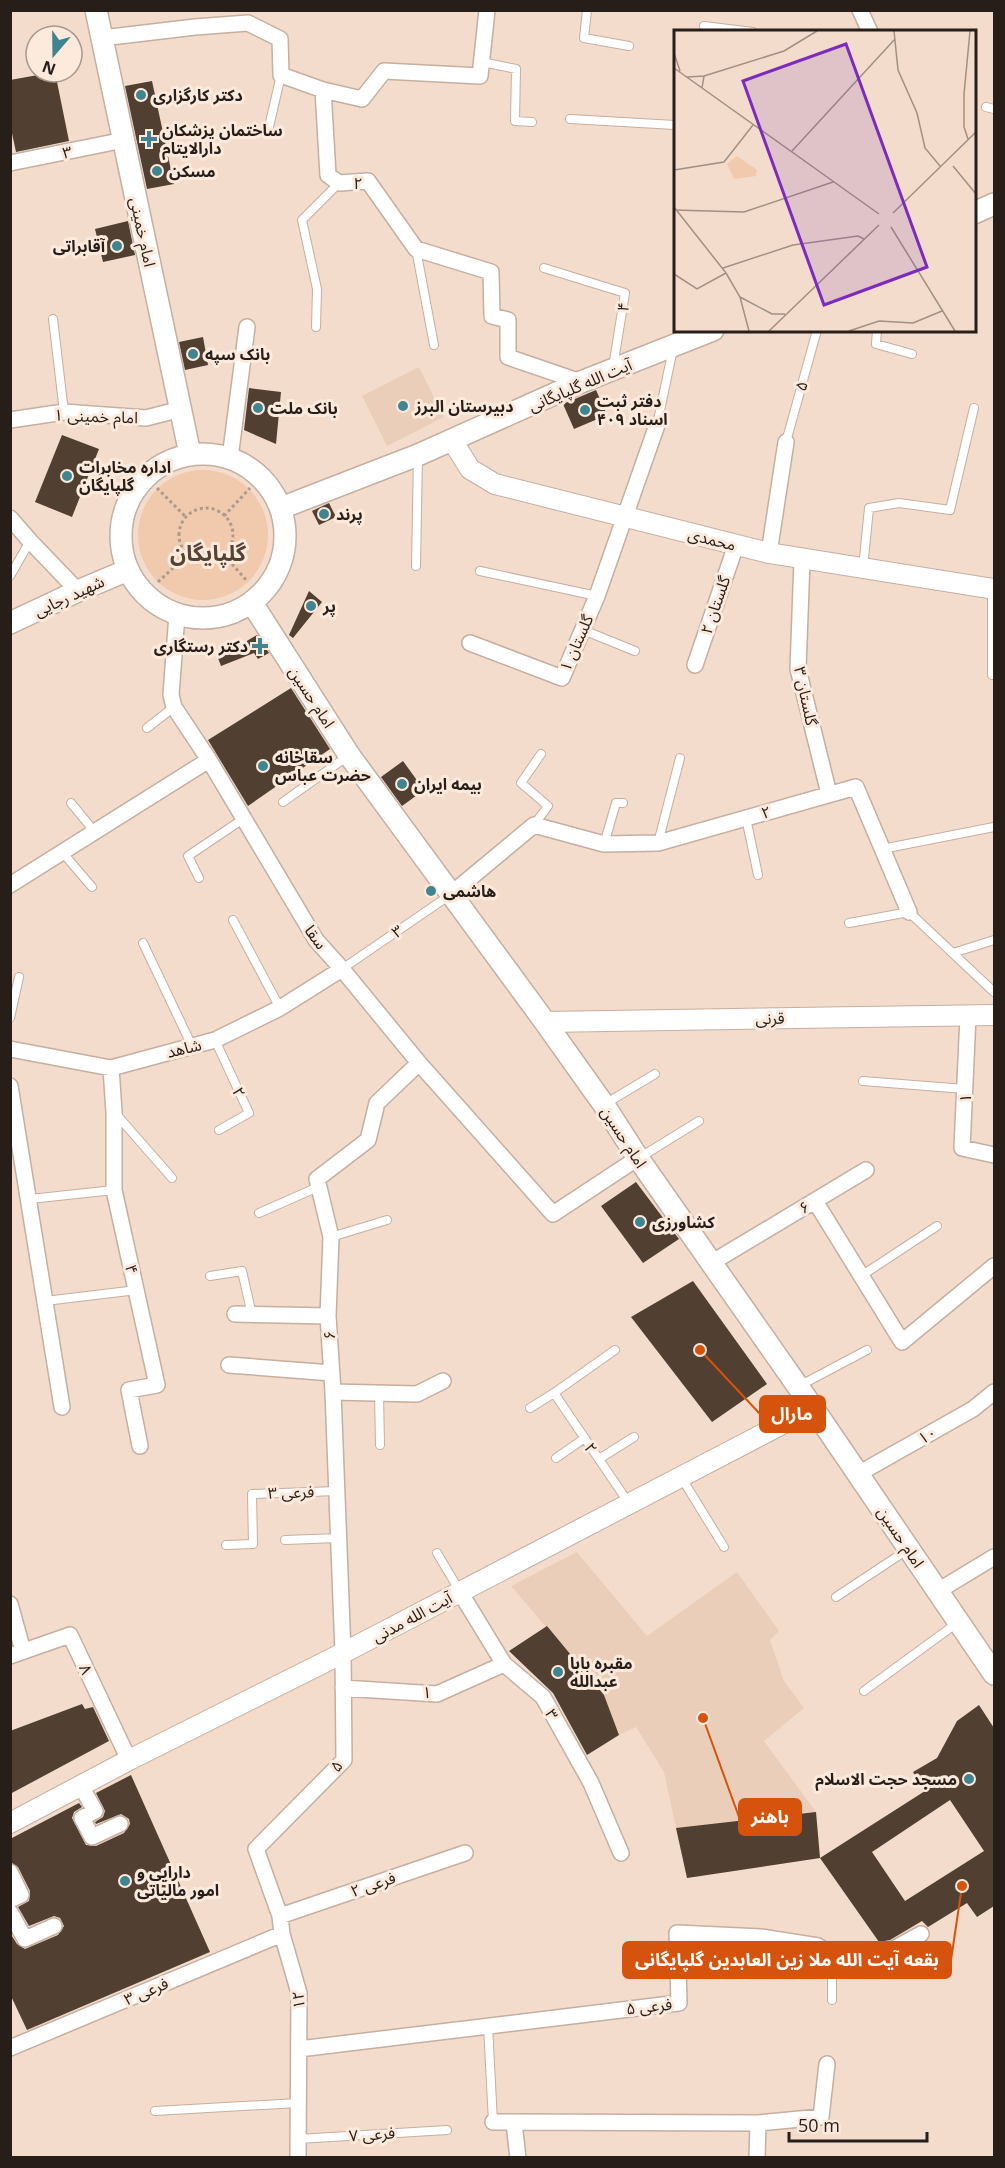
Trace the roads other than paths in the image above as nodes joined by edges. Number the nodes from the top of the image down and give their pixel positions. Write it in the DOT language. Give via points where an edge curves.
graph roads {
  1 [pos="96,10"];
  2 [pos="487,10"];
  3 [pos="587,10"];
  4 [pos="860,10"];
  5 [pos="250,17"];
  6 [pos="704,26"];
  7 [pos="737,30"];
  8 [pos="869,30"];
  9 [pos="102,38"];
  10 [pos="629,46"];
  11 [pos="482,62"];
  12 [pos="281,75"];
  13 [pos="323,90"];
  14 [pos="570,119"];
  15 [pos="532,122"];
  16 [pos="674,125"];
  17 [pos="268,131"];
  18 [pos="124,140"];
  19 [pos="10,163"];
  20 [pos="339,183"];
  21 [pos="994,204"];
  22 [pos="975,213"];
  23 [pos="416,249"];
  24 [pos="544,268"];
  25 [pos="53,319"];
  26 [pos="247,327"];
  27 [pos="316,327"];
  28 [pos="708,332"];
  29 [pos="816,332"];
  30 [pos="877,332"];
  31 [pos="434,345"];
  32 [pos="673,347"];
  33 [pos="912,354"];
  34 [pos="612,370"];
  35 [pos="581,382"];
  36 [pos="974,408"];
  37 [pos="180,409"];
  38 [pos="64,412"];
  39 [pos="10,420"];
  40 [pos="657,424"];
  41 [pos="452,440"];
  42 [pos="786,442"];
  43 [pos="190,454"];
  44 [pos="418,455"];
  45 [pos="230,458"];
  46 [pos="281,508"];
  47 [pos="624,517"];
  48 [pos="10,518"];
  49 [pos="30,541"];
  50 [pos="736,545"];
  51 [pos="769,553"];
  52 [pos="802,560"];
  53 [pos="416,566"];
  54 [pos="863,568"];
  55 [pos="128,570"];
  56 [pos="480,571"];
  57 [pos="10,576"];
  58 [pos="993,589"];
  59 [pos="78,591"];
  60 [pos="250,592"];
  61 [pos="597,596"];
  62 [pos="177,614"];
  63 [pos="10,623"];
  64 [pos="583,630"];
  65 [pos="470,643"];
  66 [pos="635,651"];
  67 [pos="695,665"];
  68 [pos="992,675"];
  69 [pos="174,708"];
  70 [pos="147,728"];
  71 [pos="541,754"];
  72 [pos="349,755"];
  73 [pos="680,758"];
  74 [pos="209,760"];
  75 [pos="829,794"];
  76 [pos="283,802"];
  77 [pos="72,803"];
  78 [pos="622,803"];
  79 [pos="746,818"];
  80 [pos="243,819"];
  81 [pos="534,825"];
  82 [pos="994,827"];
  83 [pos="94,831"];
  84 [pos="658,843"];
  85 [pos="604,844"];
  86 [pos="882,849"];
  87 [pos="62,852"];
  88 [pos="759,875"];
  89 [pos="199,878"];
  90 [pos="10,885"];
  91 [pos="92,887"];
  92 [pos="451,894"];
  93 [pos="909,912"];
  94 [pos="233,920"];
  95 [pos="849,923"];
  96 [pos="994,940"];
  97 [pos="142,943"];
  98 [pos="953,953"];
  99 [pos="342,969"];
  100 [pos="19,977"];
  101 [pos="994,992"];
  102 [pos="280,1008"];
  103 [pos="994,1015"];
  104 [pos="968,1016"];
  105 [pos="10,1018"];
  106 [pos="545,1022"];
  107 [pos="215,1040"];
  108 [pos="192,1046"];
  109 [pos="10,1049"];
  110 [pos="419,1063"];
  111 [pos="111,1068"];
  112 [pos="655,1074"];
  113 [pos="863,1081"];
  114 [pos="10,1086"];
  115 [pos="965,1089"];
  116 [pos="604,1105"];
  117 [pos="114,1112"];
  118 [pos="699,1122"];
  119 [pos="219,1130"];
  120 [pos="994,1155"];
  121 [pos="638,1158"];
  122 [pos="17,1161"];
  123 [pos="866,1170"];
  124 [pos="172,1178"];
  125 [pos="318,1187"];
  126 [pos="114,1190"];
  127 [pos="30,1199"];
  128 [pos="815,1201"];
  129 [pos="259,1213"];
  130 [pos="387,1220"];
  131 [pos="937,1226"];
  132 [pos="331,1238"];
  133 [pos="711,1263"];
  134 [pos="994,1266"];
  135 [pos="210,1276"];
  136 [pos="861,1276"];
  137 [pos="137,1290"];
  138 [pos="45,1301"];
  139 [pos="235,1314"];
  140 [pos="252,1315"];
  141 [pos="328,1316"];
  142 [pos="615,1350"];
  143 [pos="867,1350"];
  144 [pos="229,1365"];
  145 [pos="332,1373"];
  146 [pos="443,1381"];
  147 [pos="798,1387"];
  148 [pos="333,1392"];
  149 [pos="994,1392"];
  150 [pos="554,1393"];
  151 [pos="379,1394"];
  152 [pos="62,1407"];
  153 [pos="530,1408"];
  154 [pos="813,1408"];
  155 [pos="634,1437"];
  156 [pos="585,1438"];
  157 [pos="380,1445"];
  158 [pos="140,1446"];
  159 [pos="556,1458"];
  160 [pos="599,1459"];
  161 [pos="858,1474"];
  162 [pos="681,1477"];
  163 [pos="337,1491"];
  164 [pos="629,1503"];
  165 [pos="339,1538"];
  166 [pos="285,1540"];
  167 [pos="225,1545"];
  168 [pos="724,1547"];
  169 [pos="909,1549"];
  170 [pos="437,1553"];
  171 [pos="994,1557"];
  172 [pos="938,1591"];
  173 [pos="460,1592"];
  174 [pos="836,1597"];
  175 [pos="10,1604"];
  176 [pos="959,1622"];
  177 [pos="17,1653"];
  178 [pos="343,1653"];
  179 [pos="504,1664"];
  180 [pos="994,1674"];
  181 [pos="343,1688"];
  182 [pos="864,1691"];
  183 [pos="129,1760"];
  184 [pos="81,1786"];
  185 [pos="10,1823"];
  186 [pos="120,1824"];
  187 [pos="256,1849"];
  188 [pos="621,1852"];
  189 [pos="465,1853"];
  190 [pos="10,1872"];
  191 [pos="10,1900"];
  192 [pos="10,1912"];
  193 [pos="280,1916"];
  194 [pos="54,1926"];
  195 [pos="282,1934"];
  196 [pos="921,1934"];
  197 [pos="832,1955"];
  198 [pos="832,2000"];
  199 [pos="488,2026"];
  200 [pos="10,2048"];
  201 [pos="299,2049"];
  202 [pos="827,2064"];
  203 [pos="298,2103"];
  204 [pos="155,2111"];
  205 [pos="493,2122"];
  206 [pos="514,2123"];
  207 [pos="758,2123"];
  208 [pos="447,2130"];
  209 [pos="298,2139"];
  210 [pos="298,2157"];
  211 [pos="518,2157"];
  212 [pos="757,2157"];
  1 -- 9 [label="main road, امام خمینی"];
  2 -- 11 [label="street"];
  3 -- 10 [label="lane" via="584,38"];
  4 -- 8 [label="street"];
  5 -- 9 [label="street"];
  5 -- 12 [label="street" via="280,39"];
  6 -- 7 [label="lane"];
  9 -- 18 [label="main road, امام خمینی"];
  11 -- 13 [label="street" via="480,76 384,71 362,99"];
  11 -- 15 [label="lane" via="516,69 515,120"];
  12 -- 13 [label="street"];
  12 -- 17 [label="lane"];
  13 -- 20 [label="street, ۲" via="328,175"];
  14 -- 16 [label="lane"];
  18 -- 19 [label="street, ۳"];
  18 -- 37 [label="main road, امام خمینی" via="139,237"];
  20 -- 23 [label="street, ۲" via="368,181"];
  20 -- 27 [label="lane" via="302,219 317,289"];
  21 -- 22 [label="main road"];
  23 -- 31 [label="lane"];
  23 -- 35 [label="street" via="491,272 492,316 508,320 508,357"];
  24 -- 34 [label="lane, ۴" via="626,293"];
  25 -- 38 [label="lane"];
  26 -- 45 [label="street"];
  28 -- 32 [label="main road, آیت الله گلپایگانی"];
  29 -- 42 [label="lane, ۵"];
  30 -- 33 [label="lane" via="876,344"];
  32 -- 34 [label="main road, آیت الله گلپایگانی"];
  32 -- 40 [label="lane"];
  34 -- 35 [label="main road, آیت الله گلپایگانی"];
  35 -- 41 [label="main road, آیت الله گلپایگانی"];
  36 -- 54 [label="lane" via="950,510 899,503 868,508"];
  37 -- 38 [label="street, امام خمینی ۱" via="146,418"];
  37 -- 43 [label="main road, امام خمینی"];
  38 -- 39 [label="street, امام خمینی ۱"];
  40 -- 47 [label="street, گلستان ۱"];
  41 -- 44 [label="main road, آیت الله گلپایگانی"];
  41 -- 47 [label="street, محمدی" via="470,469 495,484"];
  42 -- 51 [label="street"];
  43 -- 45 [label="main road"];
  43 -- 55 [label="main road" via="147,475 132,494 122,516 120,534"];
  44 -- 46 [label="main road, آیت الله گلپایگانی"];
  44 -- 53 [label="lane"];
  45 -- 46 [label="main road" via="252,470 269,487"];
  46 -- 60 [label="main road" via="284,550 278,570 267,588"];
  47 -- 50 [label="street, محمدی"];
  47 -- 61 [label="street, گلستان ۱"];
  48 -- 49 [label="street"];
  49 -- 57 [label="lane"];
  49 -- 59 [label="street"];
  50 -- 51 [label="street, محمدی"];
  50 -- 67 [label="street, گلستان ۲"];
  51 -- 52 [label="street, محمدی"];
  52 -- 54 [label="street, محمدی"];
  52 -- 75 [label="street, گلستان ۳" via="798,669"];
  54 -- 58 [label="street, محمدی"];
  55 -- 59 [label="main road, شهید رجایی"];
  55 -- 62 [label="main road" via="140,589"];
  56 -- 61 [label="lane"];
  58 -- 68 [label="lane"];
  59 -- 63 [label="main road, شهید رجایی"];
  60 -- 62 [label="main road" via="235,612 196,618"];
  60 -- 72 [label="main road, امام حسین" via="323,723"];
  61 -- 64 [label="street, گلستان ۱"];
  62 -- 69 [label="street" via="171,695"];
  64 -- 65 [label="street, گلستان ۱" via="562,678"];
  64 -- 66 [label="lane"];
  69 -- 70 [label="lane"];
  69 -- 74 [label="street, سقا"];
  71 -- 81 [label="lane" via="521,783 548,806"];
  72 -- 76 [label="lane"];
  72 -- 92 [label="main road, امام حسین"];
  73 -- 84 [label="lane"];
  74 -- 80 [label="street, سقا"];
  74 -- 83 [label="street"];
  75 -- 79 [label="street, ۲"];
  75 -- 86 [label="street, ۲" via="856,787"];
  77 -- 83 [label="lane"];
  78 -- 85 [label="lane" via="615,804"];
  79 -- 84 [label="street, ۲"];
  79 -- 88 [label="lane"];
  80 -- 89 [label="lane" via="188,856"];
  80 -- 99 [label="street, سقا" via="316,940"];
  81 -- 85 [label="street, ۲"];
  81 -- 92 [label="street"];
  82 -- 86 [label="lane"];
  83 -- 87 [label="street"];
  84 -- 85 [label="street, ۲"];
  86 -- 93 [label="street, ۲"];
  87 -- 90 [label="street"];
  87 -- 91 [label="lane"];
  92 -- 99 [label="lane, ۳"];
  92 -- 106 [label="main road, امام حسین"];
  93 -- 95 [label="lane"];
  93 -- 98 [label="lane, ۲"];
  94 -- 102 [label="lane"];
  96 -- 98 [label="lane"];
  97 -- 108 [label="lane"];
  98 -- 101 [label="lane, ۲"];
  99 -- 102 [label="street, شاهد"];
  99 -- 110 [label="street, سقا"];
  100 -- 105 [label="lane"];
  102 -- 107 [label="street, شاهد"];
  103 -- 104 [label="street, قرنی"];
  104 -- 106 [label="street, قرنی"];
  104 -- 115 [label="street, ۱"];
  106 -- 116 [label="main road, امام حسین"];
  107 -- 108 [label="street, شاهد"];
  107 -- 119 [label="lane, ۲" via="249,1113"];
  108 -- 111 [label="street, شاهد"];
  109 -- 111 [label="street, شاهد"];
  110 -- 121 [label="street, سقا" via="553,1214"];
  110 -- 125 [label="street" via="377,1103 368,1140 317,1179"];
  111 -- 117 [label="street, ۴"];
  112 -- 116 [label="lane"];
  113 -- 115 [label="lane"];
  114 -- 122 [label="street"];
  115 -- 120 [label="street, ۱" via="962,1148"];
  116 -- 121 [label="main road, امام حسین"];
  117 -- 124 [label="lane"];
  117 -- 126 [label="street, ۴"];
  118 -- 121 [label="lane"];
  121 -- 133 [label="main road, امام حسین"];
  122 -- 127 [label="street"];
  123 -- 128 [label="street, ۶"];
  125 -- 129 [label="lane"];
  125 -- 132 [label="street, ۶"];
  126 -- 127 [label="lane"];
  126 -- 137 [label="street, ۴"];
  127 -- 138 [label="street"];
  128 -- 133 [label="street, ۶"];
  128 -- 136 [label="street"];
  130 -- 132 [label="lane"];
  131 -- 136 [label="lane"];
  132 -- 141 [label="street, ۶"];
  133 -- 147 [label="main road, امام حسین"];
  134 -- 136 [label="street" via="902,1342"];
  135 -- 140 [label="lane" via="242,1271"];
  137 -- 138 [label="lane"];
  137 -- 158 [label="street, ۴" via="157,1385 129,1390"];
  138 -- 152 [label="street"];
  139 -- 140 [label="street"];
  140 -- 141 [label="street"];
  141 -- 145 [label="street, ۶"];
  142 -- 150 [label="lane"];
  143 -- 147 [label="lane"];
  144 -- 145 [label="street"];
  145 -- 148 [label="street, ۶"];
  146 -- 151 [label="street" via="417,1394"];
  147 -- 154 [label="main road, امام حسین"];
  148 -- 151 [label="street"];
  148 -- 163 [label="street, ۶"];
  149 -- 161 [label="street, ۱۰" via="973,1409"];
  150 -- 153 [label="lane"];
  150 -- 156 [label="lane, ۲"];
  151 -- 157 [label="lane"];
  154 -- 161 [label="main road, امام حسین"];
  154 -- 162 [label="street, آیت الله مدنی"];
  155 -- 160 [label="lane"];
  156 -- 159 [label="lane"];
  156 -- 160 [label="lane, ۲"];
  160 -- 164 [label="lane, ۲"];
  161 -- 169 [label="main road, امام حسین"];
  162 -- 164 [label="street, آیت الله مدنی"];
  162 -- 168 [label="lane"];
  163 -- 165 [label="street, ۶"];
  163 -- 167 [label="lane, فرعی ۳" via="252,1494 253,1544"];
  164 -- 173 [label="street, آیت الله مدنی"];
  165 -- 166 [label="lane"];
  165 -- 178 [label="street, ۶"];
  169 -- 172 [label="main road, امام حسین"];
  169 -- 174 [label="lane"];
  170 -- 173 [label="lane"];
  171 -- 172 [label="street"];
  172 -- 176 [label="main road, امام حسین"];
  173 -- 178 [label="street, آیت الله مدنی"];
  173 -- 179 [label="street, ۳"];
  175 -- 177 [label="street"];
  176 -- 180 [label="main road, امام حسین"];
  176 -- 182 [label="lane"];
  177 -- 183 [label="street, ۸" via="70,1635"];
  178 -- 181 [label="street, ۵"];
  178 -- 183 [label="street, آیت الله مدنی"];
  179 -- 181 [label="street, ۱" via="437,1694"];
  179 -- 188 [label="street, ۳" via="543,1697 591,1783"];
  181 -- 187 [label="street, ۵" via="344,1760"];
  183 -- 184 [label="street, آیت الله مدنی"];
  184 -- 185 [label="street, آیت الله مدنی"];
  184 -- 186 [label="street" via="95,1811 82,1818 92,1837"];
  187 -- 193 [label="street, ۱۲"];
  189 -- 193 [label="street, فرعی ۲"];
  190 -- 191 [label="street" via="21,1895"];
  192 -- 194 [label="street" via="25,1939"];
  193 -- 195 [label="street, ۱۲"];
  195 -- 200 [label="street, فرعی ۳"];
  195 -- 201 [label="street, ۱۲" via="300,1993"];
  196 -- 197 [label="street, فرعی ۵" via="888,1952"];
  197 -- 198 [label="lane"];
  197 -- 199 [label="street, فرعی ۵" via="818,1946 677,1933 679,2003"];
  199 -- 201 [label="street, فرعی ۵"];
  199 -- 205 [label="lane"];
  201 -- 203 [label="street, ۱۲"];
  202 -- 207 [label="street" via="821,2117"];
  203 -- 204 [label="lane"];
  203 -- 209 [label="street, ۱۲"];
  205 -- 206 [label="street"];
  206 -- 207 [label="street"];
  206 -- 211 [label="street"];
  207 -- 212 [label="street"];
  208 -- 209 [label="lane, فرعی ۷"];
  209 -- 210 [label="street, ۱۲"];
}
